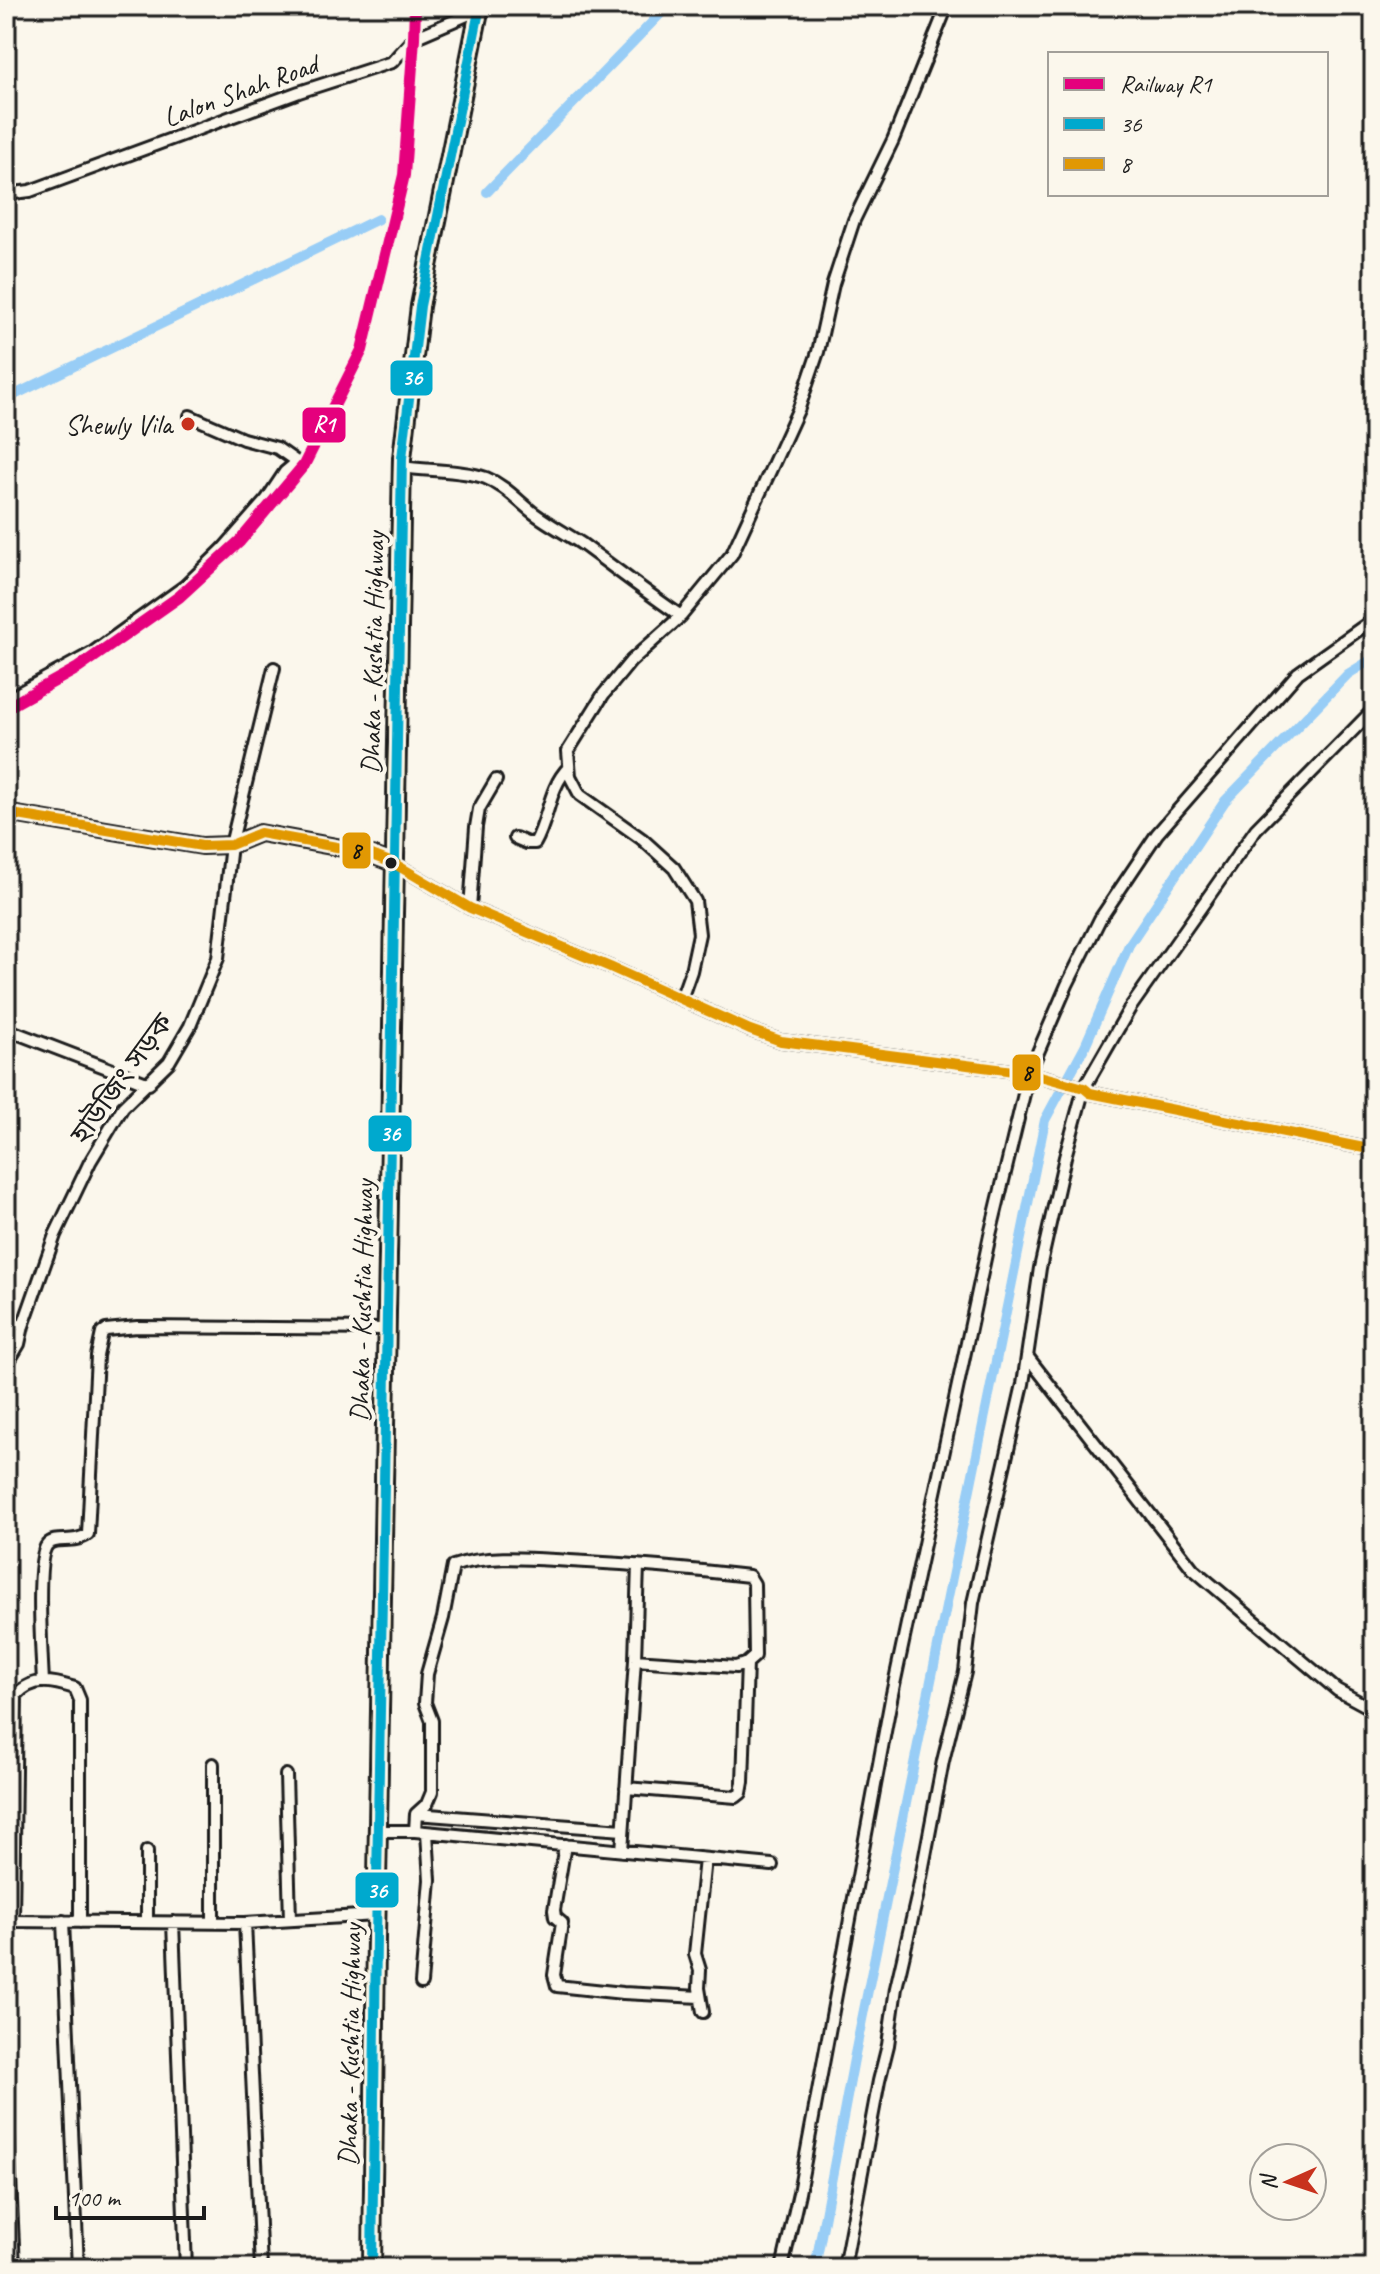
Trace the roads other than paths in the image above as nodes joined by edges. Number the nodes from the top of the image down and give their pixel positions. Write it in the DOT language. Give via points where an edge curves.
graph roads {
  1 [pos="947,6"];
  2 [pos="480,8"];
  3 [pos="6,194"];
  4 [pos="190,416"];
  5 [pos="402,467"];
  6 [pos="681,616"];
  7 [pos="1374,619"];
  8 [pos="274,668"];
  9 [pos="6,700"];
  10 [pos="1374,709"];
  11 [pos="569,767"];
  12 [pos="496,780"];
  13 [pos="6,813"];
  14 [pos="515,838"];
  15 [pos="231,845"];
  16 [pos="395,864"];
  17 [pos="470,908"];
  18 [pos="681,999"];
  19 [pos="6,1029"];
  20 [pos="1029,1073"];
  21 [pos="149,1084"];
  22 [pos="1084,1088"];
  23 [pos="1374,1150"];
  24 [pos="6,1322"];
  25 [pos="23,1326"];
  26 [pos="387,1329"];
  27 [pos="1027,1356"];
  28 [pos="6,1366"];
  29 [pos="638,1565"];
  30 [pos="635,1660"];
  31 [pos="747,1663"];
  32 [pos="43,1682"];
  33 [pos="1374,1710"];
  34 [pos="213,1764"];
  35 [pos="286,1775"];
  36 [pos="626,1788"];
  37 [pos="416,1814"];
  38 [pos="623,1830"];
  39 [pos="378,1831"];
  40 [pos="415,1831"];
  41 [pos="427,1833"];
  42 [pos="565,1845"];
  43 [pos="147,1851"];
  44 [pos="622,1851"];
  45 [pos="705,1859"];
  46 [pos="772,1865"];
  47 [pos="376,1915"];
  48 [pos="290,1920"];
  49 [pos="10,1921"];
  50 [pos="63,1921"];
  51 [pos="80,1922"];
  52 [pos="147,1922"];
  53 [pos="173,1922"];
  54 [pos="213,1922"];
  55 [pos="245,1923"];
  56 [pos="421,1983"];
  57 [pos="700,1997"];
  58 [pos="703,2012"];
  59 [pos="6,2086"];
  60 [pos="14,2268"];
  61 [pos="78,2268"];
  62 [pos="186,2268"];
  63 [pos="261,2268"];
  64 [pos="372,2268"];
  65 [pos="782,2268"];
  66 [pos="844,2268"];
  1 -- 6 [label="street" via="854,220 799,408 732,554"];
  2 -- 3 [label="street, Lalon Shah Road" via="414,38 392,62 30,191"];
  2 -- 5 [label="main road, Dhaka - Kushtia Highway" via="420,306"];
  4 -- 9 [label="street" via="277,448 297,462 185,586 92,653"];
  5 -- 6 [label="street" via="491,480"];
  5 -- 16 [label="main road, Dhaka - Kushtia Highway"];
  6 -- 11 [label="street" via="603,695 568,751"];
  7 -- 20 [label="street" via="1298,673 1157,834 1100,919"];
  8 -- 15 [label="street, হাউজিং সড়ক"];
  10 -- 22 [label="street" via="1256,829 1130,1008"];
  11 -- 14 [label="street" via="535,843"];
  11 -- 18 [label="street" via="580,795 674,868 695,901 699,934"];
  12 -- 17 [label="street" via="479,809"];
  13 -- 15 [label="main road" via="202,846"];
  15 -- 16 [label="main road" via="260,833 364,852"];
  15 -- 21 [label="street, হাউজিং সড়ক" via="218,958 190,1026"];
  16 -- 17 [label="street"];
  16 -- 26 [label="main road, Dhaka - Kushtia Highway"];
  17 -- 18 [label="street"];
  18 -- 20 [label="street" via="781,1041"];
  19 -- 21 [label="street"];
  20 -- 22 [label="street"];
  20 -- 65 [label="street" via="892,1694"];
  21 -- 25 [label="street, হাউজিং সড়ক" via="123,1107 90,1162 55,1235"];
  22 -- 23 [label="street"];
  22 -- 27 [label="street" via="1052,1211"];
  24 -- 25 [label="street"];
  25 -- 28 [label="street, হাউজিং সড়ক"];
  26 -- 32 [label="street" via="137,1327 102,1333 88,1534 77,1540 53,1540 42,1554"];
  26 -- 39 [label="main road, Dhaka - Kushtia Highway"];
  27 -- 33 [label="street" via="1193,1569 1337,1690"];
  27 -- 66 [label="street" via="973,1603 965,1672 896,1988"];
  29 -- 30 [label="street"];
  29 -- 31 [label="street" via="749,1576 754,1584 755,1656"];
  29 -- 37 [label="street" via="534,1559 453,1566 427,1674 432,1792"];
  30 -- 31 [label="street" via="736,1667"];
  30 -- 36 [label="street"];
  31 -- 36 [label="street" via="741,1793 736,1797"];
  32 -- 49 [label="street" via="26,1685 16,1695"];
  32 -- 51 [label="street" via="75,1688 80,1700"];
  34 -- 54 [label="street"];
  35 -- 48 [label="street"];
  36 -- 38 [label="street"];
  37 -- 38 [label="street"];
  37 -- 40 [label="street"];
  38 -- 44 [label="street"];
  39 -- 40 [label="street"];
  39 -- 47 [label="main road, Dhaka - Kushtia Highway"];
  40 -- 41 [label="street"];
  41 -- 42 [label="street"];
  41 -- 56 [label="street" via="430,1880"];
  42 -- 44 [label="street"];
  42 -- 57 [label="street" via="554,1910 562,1923 557,1986"];
  43 -- 52 [label="street"];
  44 -- 45 [label="street"];
  45 -- 46 [label="street"];
  45 -- 57 [label="street" via="695,1954"];
  47 -- 48 [label="street"];
  47 -- 64 [label="main road, Dhaka - Kushtia Highway"];
  48 -- 55 [label="street"];
  49 -- 50 [label="street"];
  50 -- 51 [label="street"];
  50 -- 61 [label="street"];
  51 -- 52 [label="street"];
  52 -- 53 [label="street"];
  53 -- 54 [label="street"];
  53 -- 62 [label="street"];
  54 -- 55 [label="street"];
  55 -- 63 [label="street"];
  57 -- 58 [label="street"];
  59 -- 60 [label="street"];
}
